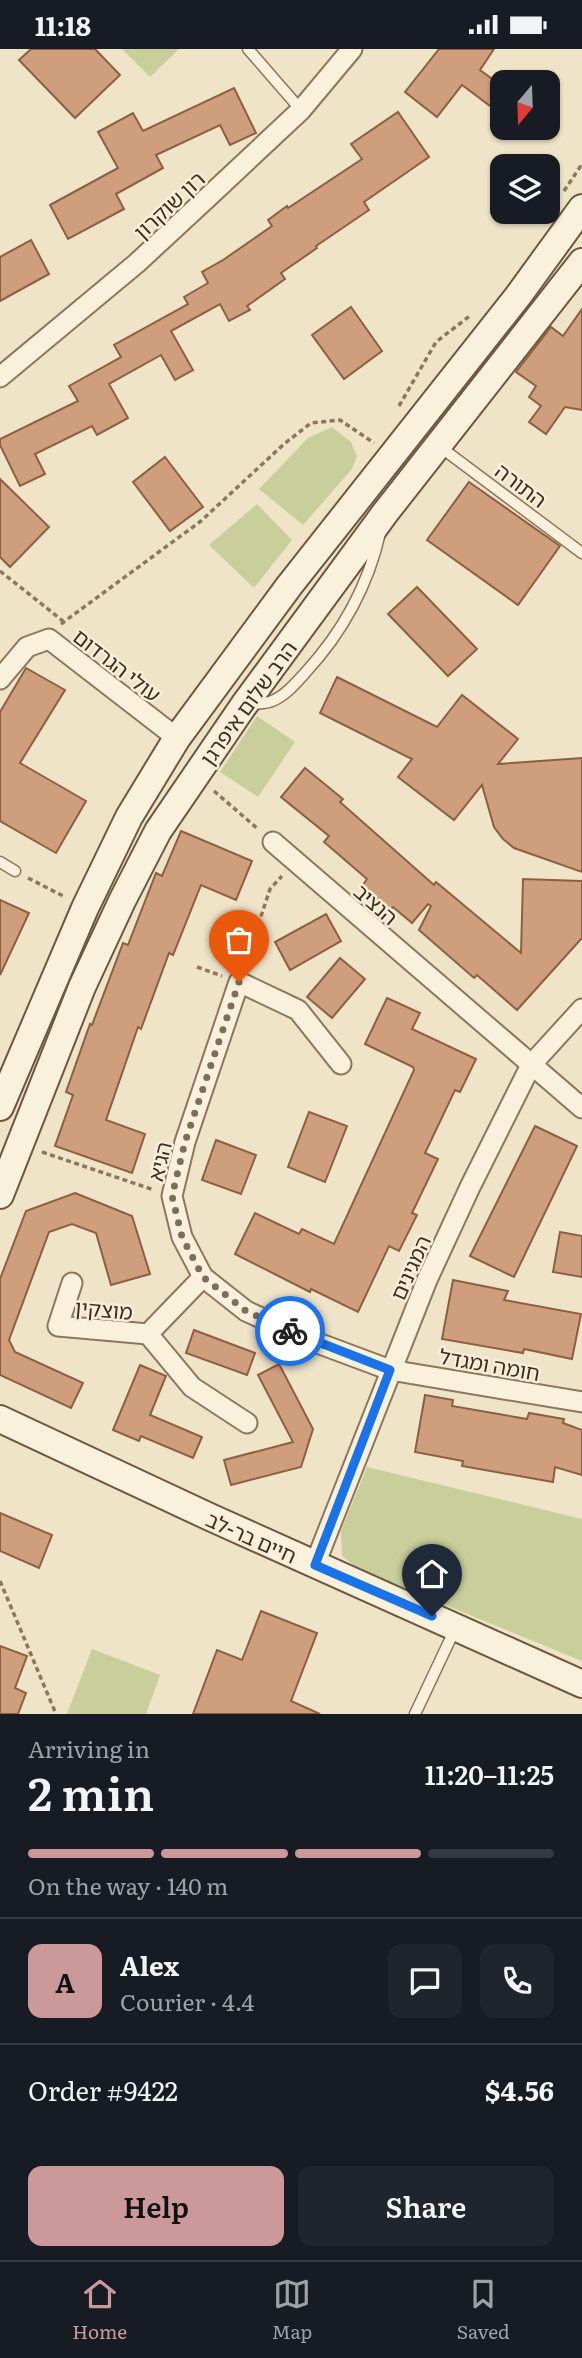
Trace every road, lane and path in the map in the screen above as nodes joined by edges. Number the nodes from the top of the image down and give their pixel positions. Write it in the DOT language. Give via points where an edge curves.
graph roads {
  1 [pos="248,49"];
  2 [pos="352,49"];
  3 [pos="301,110"];
  4 [pos="582,208"];
  5 [pos="582,262"];
  6 [pos="0,377"];
  7 [pos="439,446"];
  8 [pos="392,456"];
  9 [pos="582,554"];
  10 [pos="0,571"];
  11 [pos="63,621"];
  12 [pos="49,639"];
  13 [pos="0,679"];
  14 [pos="177,738"];
  15 [pos="195,774"];
  16 [pos="273,842"];
  17 [pos="0,862"];
  18 [pos="295,862"];
  19 [pos="15,870"];
  20 [pos="85,908"];
  21 [pos="197,967"];
  22 [pos="239,982"];
  23 [pos="582,1009"];
  24 [pos="341,1064"];
  25 [pos="531,1065"];
  26 [pos="0,1107"];
  27 [pos="582,1108"];
  28 [pos="20,1145"];
  29 [pos="0,1195"];
  30 [pos="172,1196"];
  31 [pos="203,1277"];
  32 [pos="72,1283"];
  33 [pos="148,1334"];
  34 [pos="390,1370"];
  35 [pos="582,1402"];
  36 [pos="0,1419"];
  37 [pos="247,1423"];
  38 [pos="315,1565"];
  39 [pos="0,1581"];
  40 [pos="456,1627"];
  41 [pos="582,1684"];
  42 [pos="56,1714"];
  43 [pos="415,1714"];
  1 -- 3 [label="lane"];
  2 -- 3 [label="street, רון שוקרון"];
  3 -- 6 [label="street, רון שוקרון" via="137,263"];
  4 -- 8 [label="main road, הרב שלום איפרגן"];
  5 -- 7 [label="main road, הרב שלום איפרגן"];
  7 -- 9 [label="lane, התורה"];
  7 -- 15 [label="main road, הרב שלום איפרגן"];
  8 -- 11 [label="path" via="340,420 311,423 201,521"];
  8 -- 14 [label="main road, הרב שלום איפרגן"];
  10 -- 11 [label="path"];
  11 -- 12 [label="path"];
  12 -- 13 [label="street, עולי הגרדום" via="27,647"];
  12 -- 14 [label="street, עולי הגרדום"];
  14 -- 20 [label="main road, הרב שלום איפרגן" via="129,817"];
  15 -- 16 [label="path"];
  15 -- 28 [label="main road, הרב שלום איפרגן" via="121,901"];
  16 -- 18 [label="street, הנציב"];
  17 -- 19 [label="lane"];
  18 -- 22 [label="path" via="270,889"];
  18 -- 25 [label="street, הנציב"];
  19 -- 20 [label="path"];
  20 -- 26 [label="main road, הרב שלום איפרגן"];
  21 -- 22 [label="path"];
  22 -- 24 [label="street" via="298,1010"];
  22 -- 30 [label="street, הגיא" via="185,1142"];
  23 -- 25 [label="street, המגינים"];
  25 -- 27 [label="street, הנציב"];
  25 -- 34 [label="street, המגינים" via="459,1210"];
  28 -- 29 [label="main road, הרב שלום איפרגן"];
  28 -- 30 [label="path"];
  30 -- 31 [label="street, הגיא" via="182,1237"];
  31 -- 33 [label="street, מוצקין"];
  31 -- 34 [label="street, הגיא" via="246,1311"];
  32 -- 33 [label="street, מוצקין" via="58,1326"];
  33 -- 37 [label="street, מוצקין" via="192,1387"];
  34 -- 35 [label="street, חומה ומגדל"];
  34 -- 38 [label="street, המגינים"];
  36 -- 38 [label="main road, חיים בר-לב"];
  38 -- 40 [label="main road, חיים בר-לב"];
  39 -- 42 [label="path"];
  40 -- 41 [label="main road, חיים בר-לב"];
  40 -- 43 [label="lane"];
}
